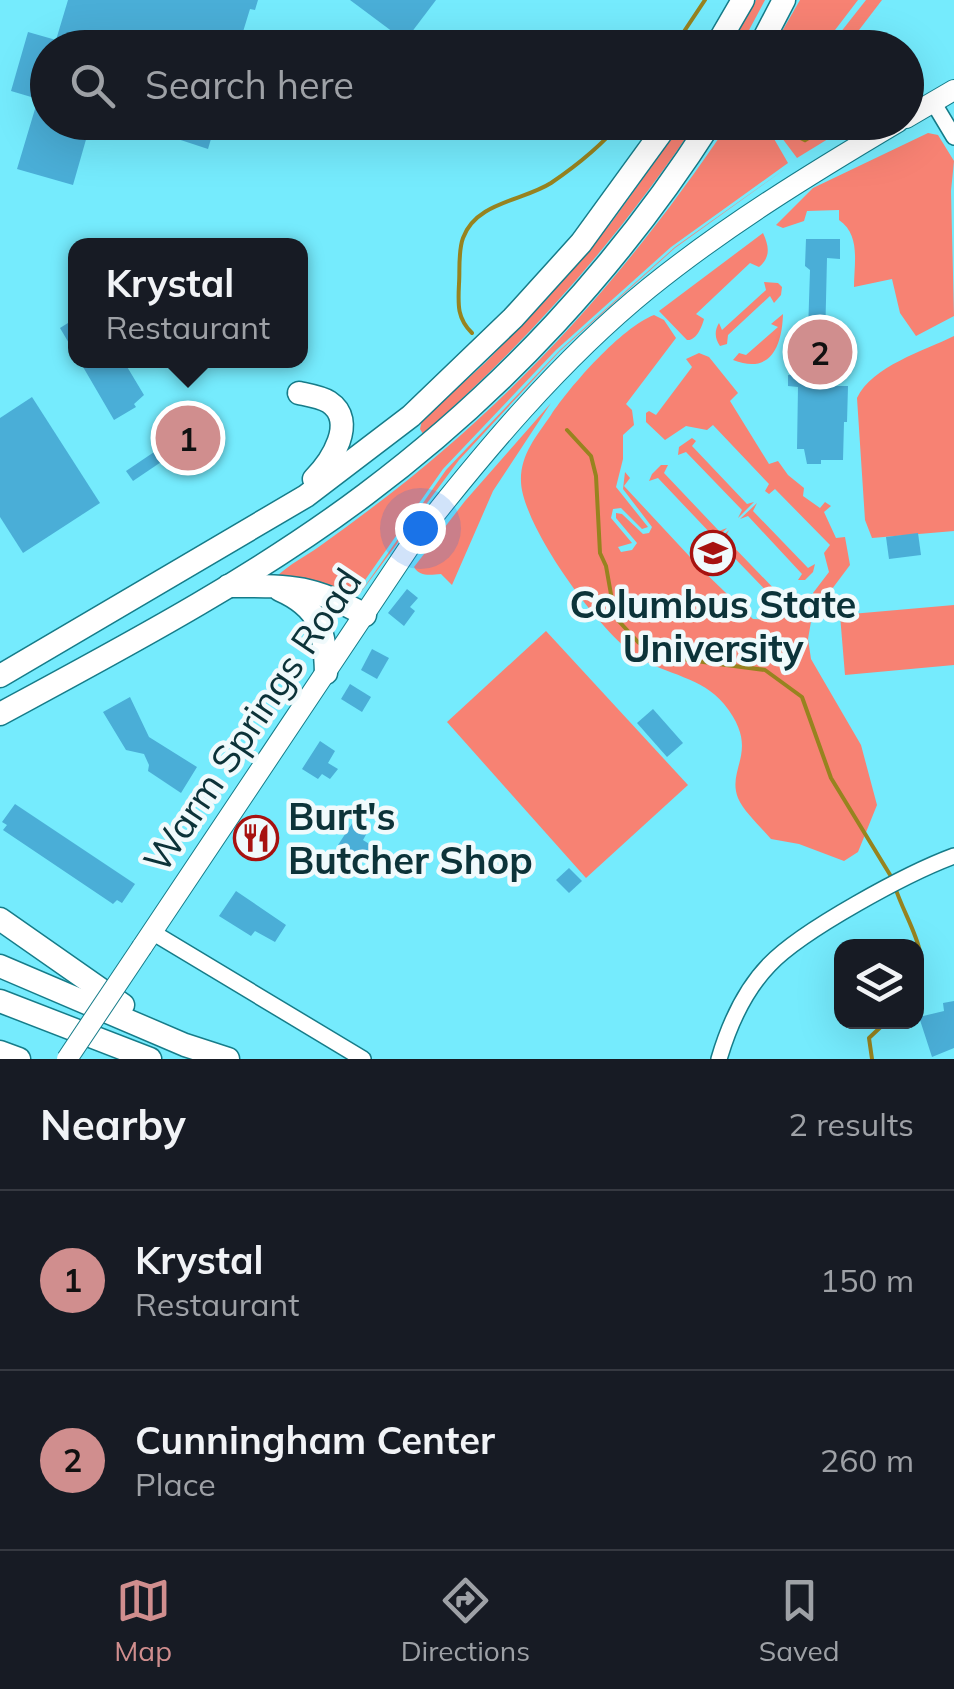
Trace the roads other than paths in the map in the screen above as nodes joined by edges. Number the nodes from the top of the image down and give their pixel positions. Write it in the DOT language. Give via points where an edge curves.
graph roads {
  1 [pos="743,0"];
  2 [pos="784,0"];
  3 [pos="726,30"];
  4 [pos="768,30"];
  5 [pos="954,90"];
  6 [pos="933,102"];
  7 [pos="924,107"];
  8 [pos="954,136"];
  9 [pos="656,140"];
  10 [pos="698,140"];
  11 [pos="868,140"];
  12 [pos="298,393"];
  13 [pos="280,512"];
  14 [pos="228,586"];
  15 [pos="272,587"];
  16 [pos="365,616"];
  17 [pos="326,674"];
  18 [pos="0,676"];
  19 [pos="0,714"];
  20 [pos="954,856"];
  21 [pos="0,919"];
  22 [pos="147,940"];
  23 [pos="0,966"];
  24 [pos="0,1001"];
  25 [pos="185,1045"];
  26 [pos="0,1052"];
  27 [pos="19,1059"];
  28 [pos="67,1059"];
  29 [pos="150,1059"];
  30 [pos="228,1059"];
  31 [pos="363,1059"];
  32 [pos="719,1059"];
  1 -- 3 [label="highway"];
  2 -- 4 [label="highway"];
  5 -- 6 [label="main road"];
  6 -- 7 [label="main road"];
  6 -- 8 [label="street"];
  9 -- 13 [label="highway" via="581,242 471,361 411,416"];
  10 -- 14 [label="highway" via="610,261 506,374 365,495"];
  11 -- 16 [label="main road, Warm Springs Road" via="649,288 585,346 448,497"];
  12 -- 13 [label="highway" via="327,400 341,425 332,458"];
  13 -- 18 [label="highway"];
  14 -- 15 [label="highway"];
  14 -- 19 [label="highway"];
  15 -- 16 [label="highway" via="327,594"];
  15 -- 17 [label="highway" via="299,598 316,618 325,638"];
  16 -- 17 [label="main road, Warm Springs Road"];
  17 -- 22 [label="main road, Warm Springs Road"];
  20 -- 32 [label="street" via="874,896 769,965 731,1021"];
  21 -- 25 [label="highway"];
  22 -- 28 [label="main road, Warm Springs Road, bridge"];
  22 -- 31 [label="street"];
  23 -- 25 [label="highway"];
  24 -- 29 [label="highway"];
  25 -- 30 [label="highway"];
  26 -- 27 [label="highway"];
}
